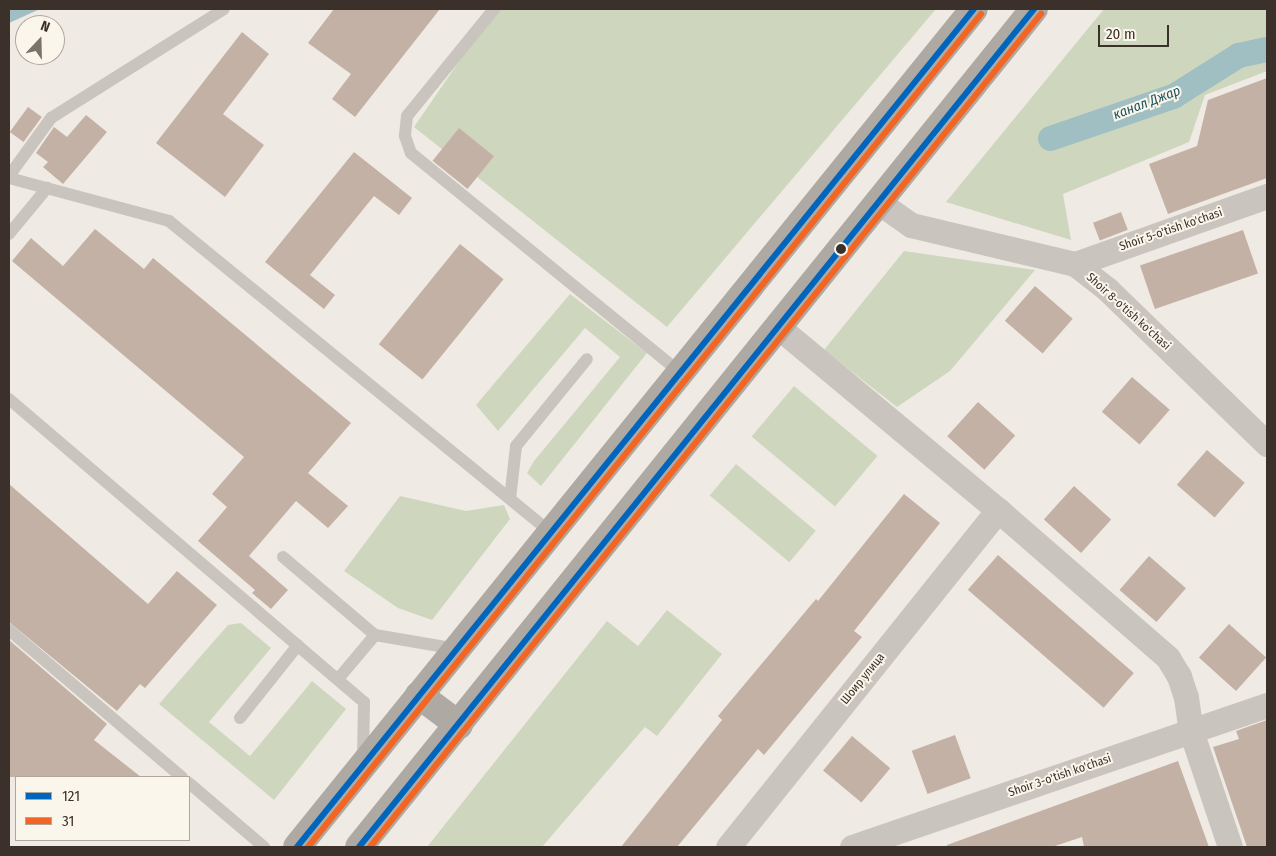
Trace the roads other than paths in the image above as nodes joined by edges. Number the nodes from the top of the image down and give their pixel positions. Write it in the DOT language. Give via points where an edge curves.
graph roads {
  1 [pos="224,9"];
  2 [pos="494,9"];
  3 [pos="974,9"];
  4 [pos="1034,9"];
  5 [pos="9,177"];
  6 [pos="47,188"];
  7 [pos="1267,196"];
  8 [pos="877,201"];
  9 [pos="9,234"];
  10 [pos="1075,264"];
  11 [pos="777,326"];
  12 [pos="587,359"];
  13 [pos="681,374"];
  14 [pos="9,399"];
  15 [pos="1267,444"];
  16 [pos="510,499"];
  17 [pos="998,510"];
  18 [pos="551,533"];
  19 [pos="284,557"];
  20 [pos="9,630"];
  21 [pos="375,635"];
  22 [pos="298,645"];
  23 [pos="457,649"];
  24 [pos="338,678"];
  25 [pos="420,695"];
  26 [pos="1267,705"];
  27 [pos="240,718"];
  28 [pos="459,725"];
  29 [pos="1192,731"];
  30 [pos="363,765"];
  31 [pos="181,776"];
  32 [pos="190,784"];
  33 [pos="264,847"];
  34 [pos="297,847"];
  35 [pos="359,847"];
  36 [pos="728,847"];
  37 [pos="852,847"];
  38 [pos="1230,847"];
  1 -- 5 [label="lane" via="50,118"];
  2 -- 13 [label="lane" via="407,116 405,136 411,153"];
  3 -- 13 [label="highway"];
  4 -- 8 [label="highway"];
  5 -- 6 [label="lane"];
  6 -- 9 [label="lane"];
  6 -- 16 [label="lane" via="169,221"];
  7 -- 10 [label="street, Shoir 5-o'tish ko'chasi"];
  8 -- 10 [label="street, Shoir 8-o'tish ko'chasi" via="911,225"];
  8 -- 11 [label="highway"];
  10 -- 15 [label="street, Shoir 8-o'tish ko'chasi" via="1107,288"];
  11 -- 17 [label="street"];
  11 -- 28 [label="highway"];
  12 -- 16 [label="lane" via="516,446"];
  13 -- 18 [label="highway"];
  14 -- 22 [label="lane"];
  16 -- 18 [label="lane"];
  17 -- 29 [label="street" via="1168,658 1186,697"];
  17 -- 36 [label="street, Шоир улица"];
  18 -- 23 [label="highway"];
  19 -- 21 [label="lane"];
  20 -- 31 [label="lane"];
  21 -- 23 [label="lane"];
  21 -- 24 [label="lane"];
  22 -- 24 [label="lane"];
  22 -- 27 [label="lane"];
  23 -- 25 [label="highway"];
  24 -- 30 [label="lane" via="364,702"];
  25 -- 28 [label="highway"];
  25 -- 30 [label="highway"];
  26 -- 29 [label="street, Shoir 3-o'tish ko'chasi"];
  28 -- 35 [label="highway"];
  29 -- 37 [label="street, Shoir 3-o'tish ko'chasi"];
  29 -- 38 [label="street"];
  30 -- 34 [label="highway"];
  32 -- 33 [label="lane"];
}
